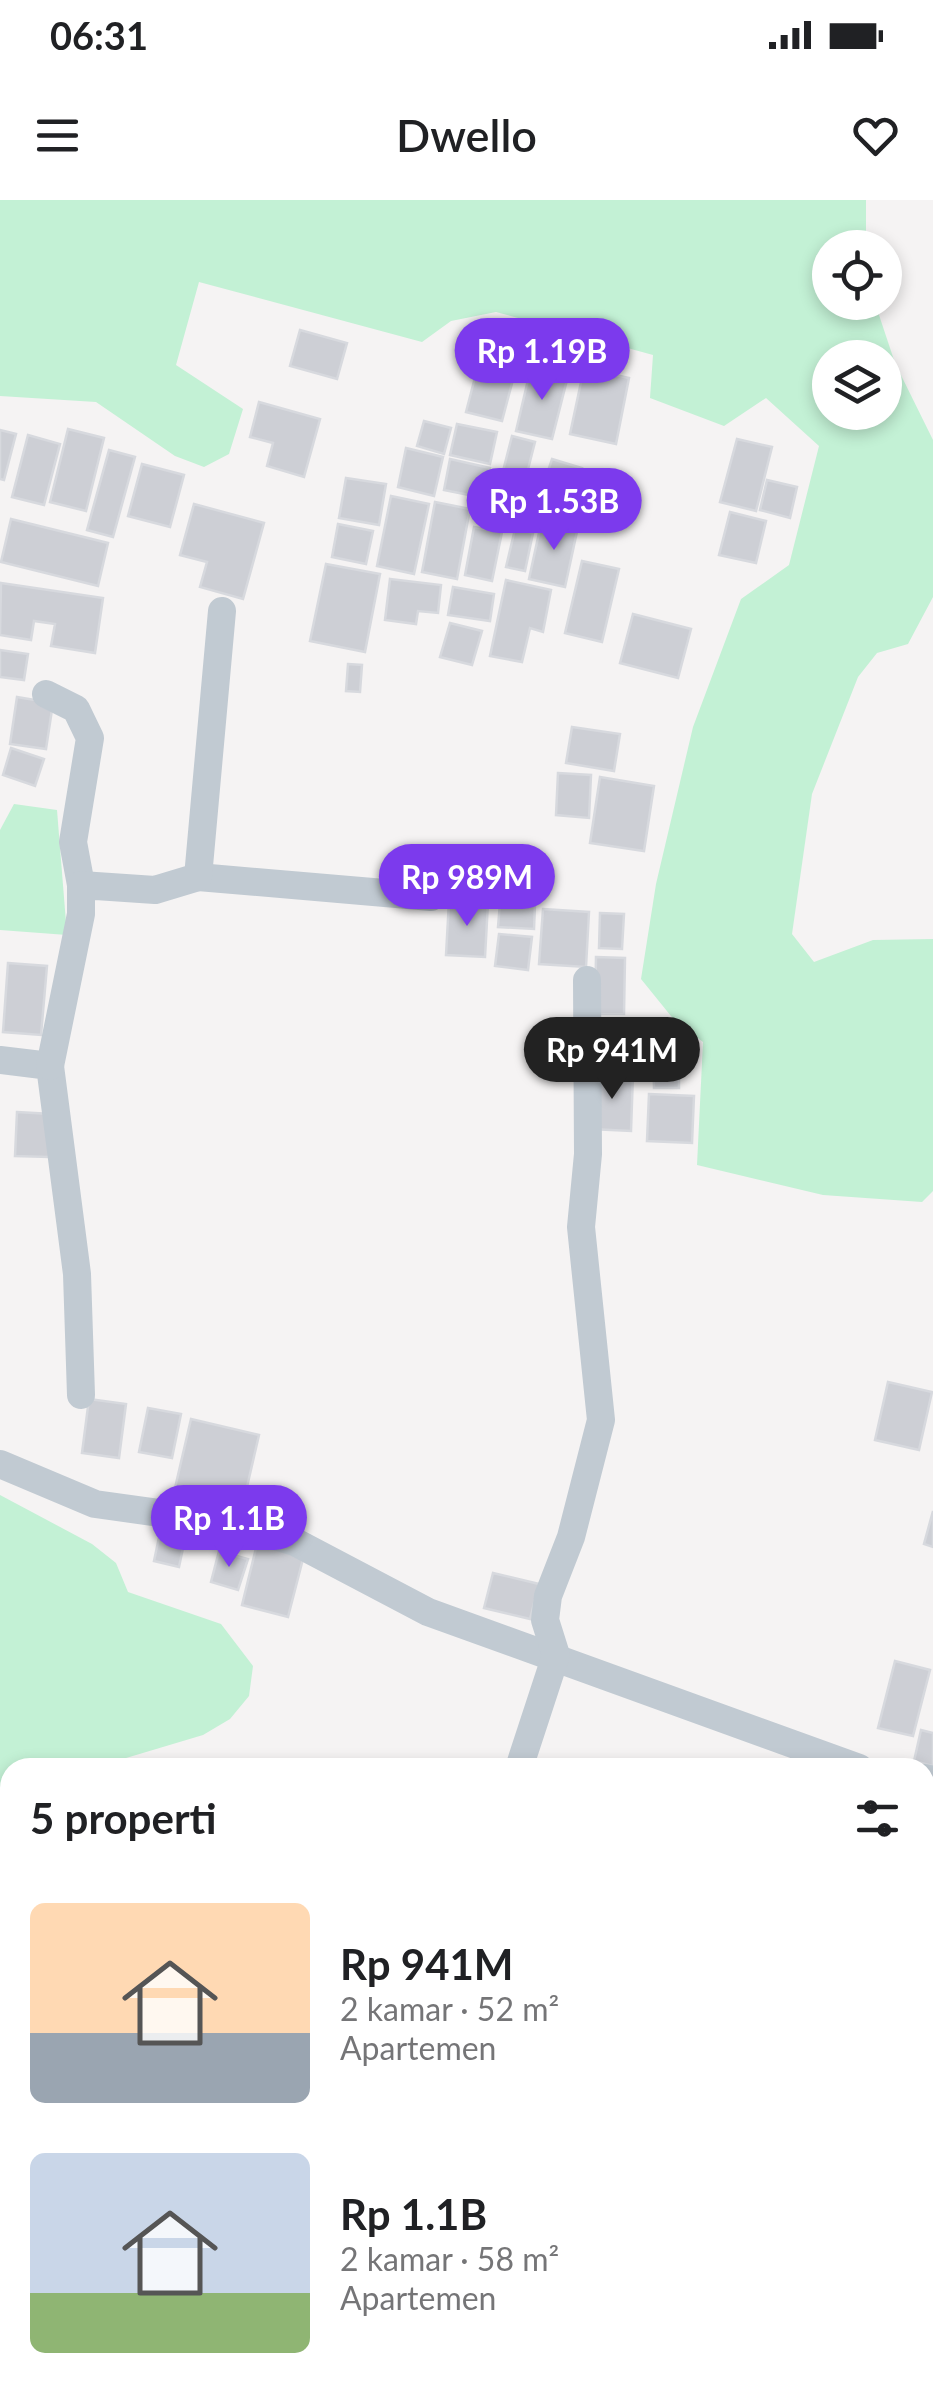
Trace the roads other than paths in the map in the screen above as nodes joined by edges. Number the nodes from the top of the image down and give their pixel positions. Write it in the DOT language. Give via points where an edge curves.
graph roads {
  1 [pos="222,611"];
  2 [pos="46,694"];
  3 [pos="198,877"];
  4 [pos="81,885"];
  5 [pos="431,897"];
  6 [pos="587,980"];
  7 [pos="0,1060"];
  8 [pos="50,1066"];
  9 [pos="81,1395"];
  10 [pos="0,1464"];
  11 [pos="556,1655"];
  12 [pos="522,1758"];
  13 [pos="832,1758"];
  1 -- 3 [label="street"];
  2 -- 4 [label="street" via="76,709 90,738 72,842"];
  3 -- 4 [label="street" via="156,890"];
  3 -- 5 [label="street"];
  4 -- 8 [label="street"];
  6 -- 11 [label="street" via="588,1154 581,1227 601,1420 571,1538 548,1596 545,1620"];
  7 -- 8 [label="street"];
  8 -- 9 [label="street" via="77,1274"];
  10 -- 11 [label="street" via="95,1504 232,1523 295,1542 428,1612"];
  11 -- 12 [label="street"];
  11 -- 13 [label="street"];
}
